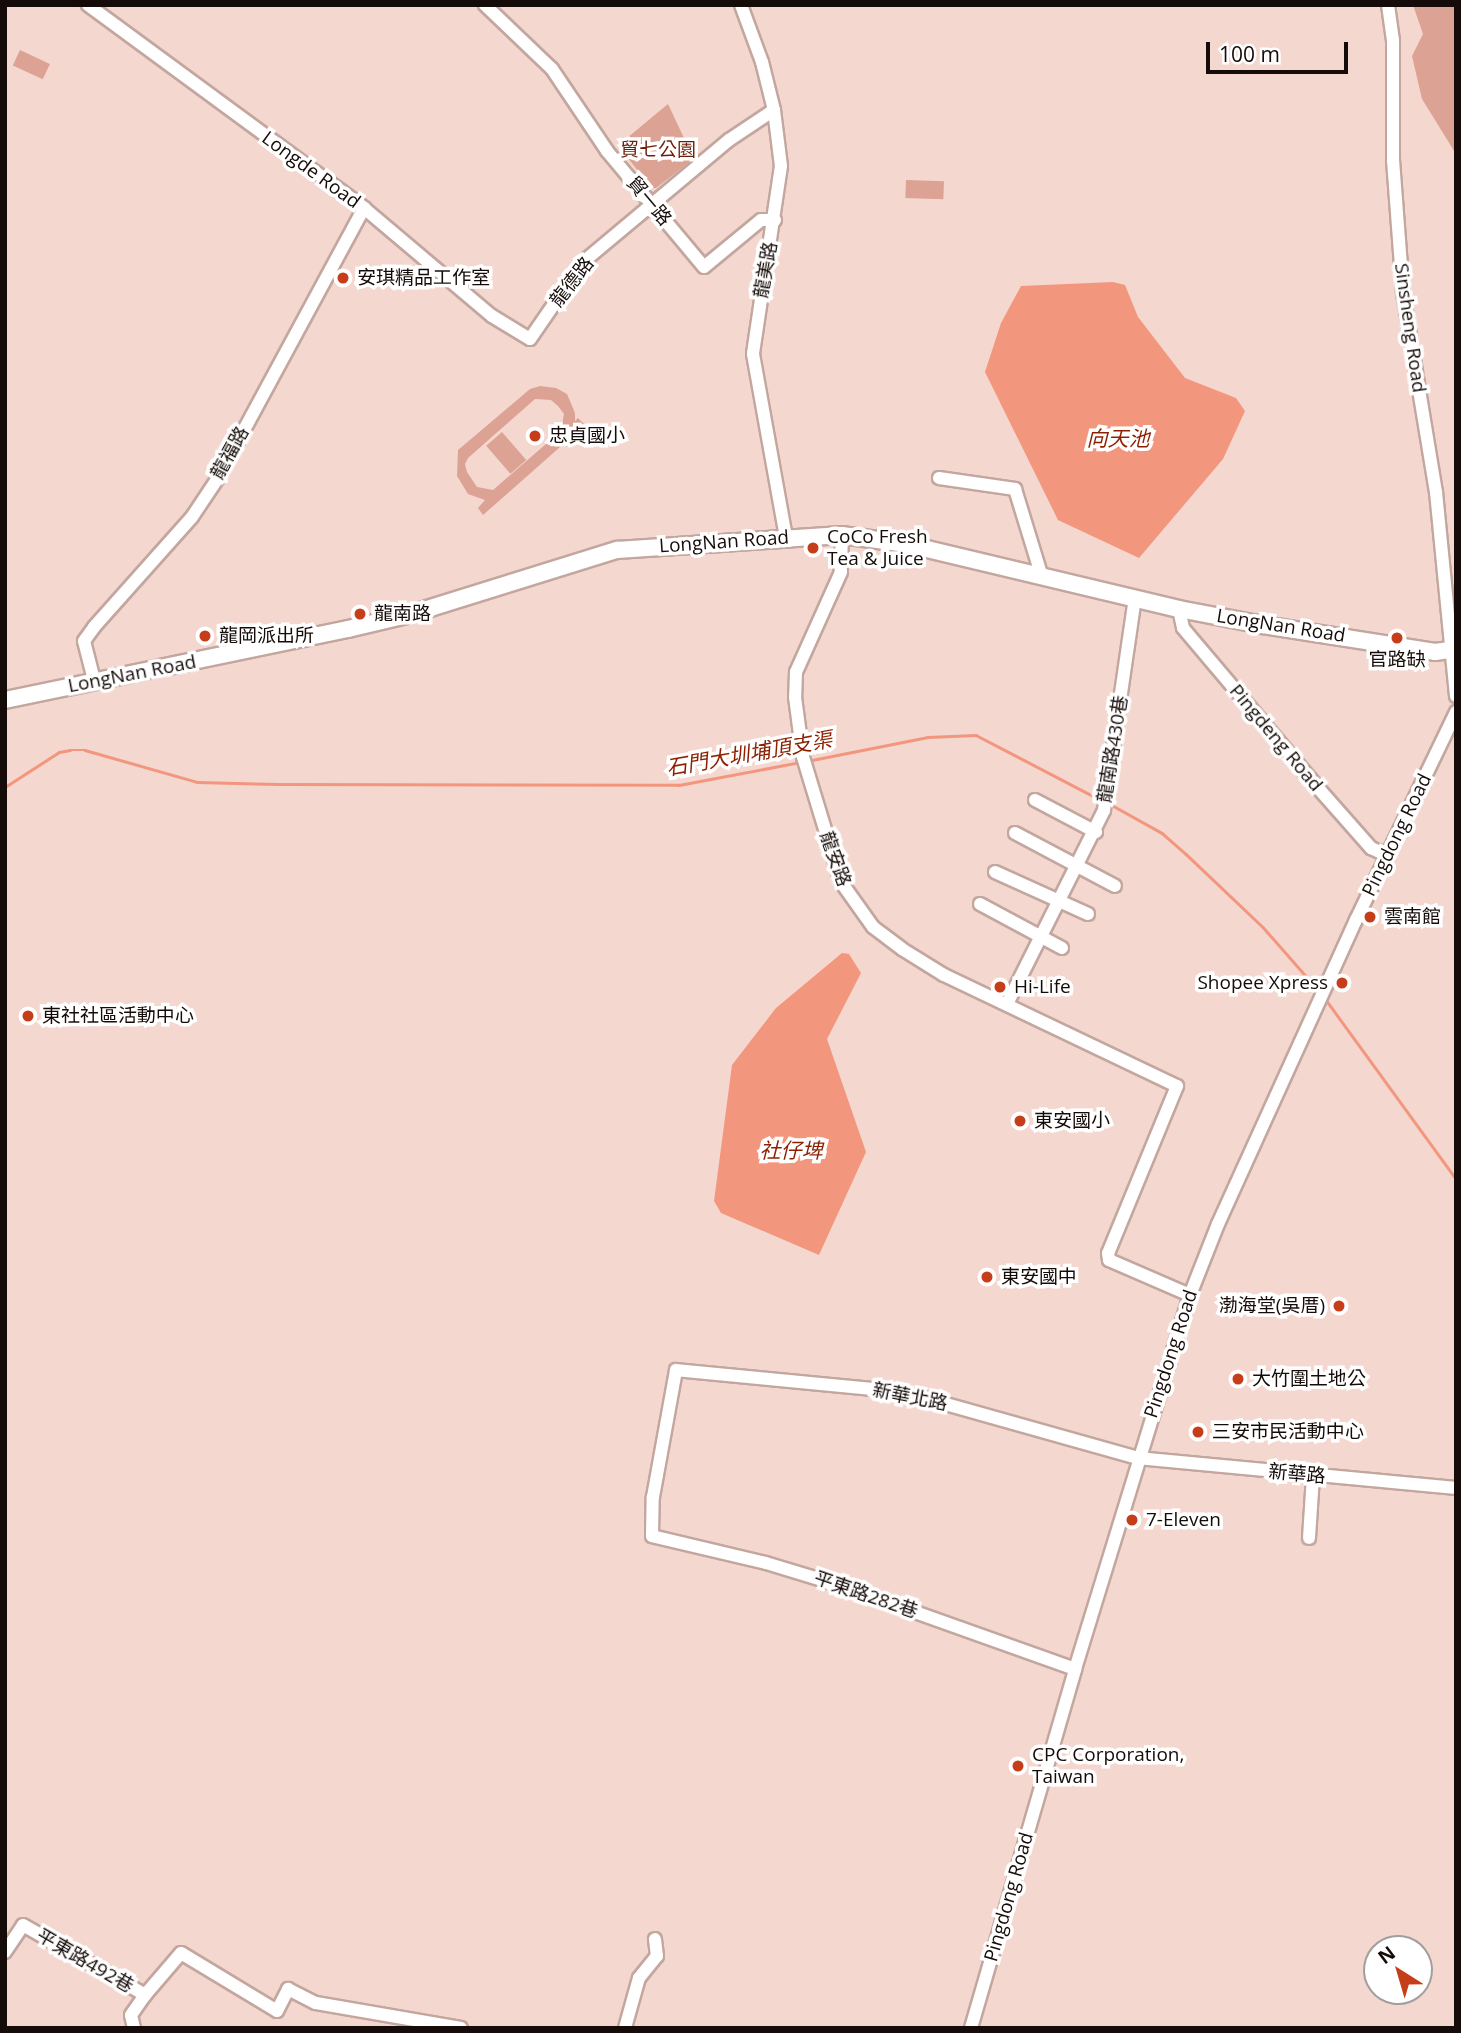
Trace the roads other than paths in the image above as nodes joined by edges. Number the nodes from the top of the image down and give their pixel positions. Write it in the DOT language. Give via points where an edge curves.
graph roads {
  1 [pos="88,5"];
  2 [pos="485,5"];
  3 [pos="741,5"];
  4 [pos="1388,5"];
  5 [pos="774,110"];
  6 [pos="651,203"];
  7 [pos="364,208"];
  8 [pos="775,220"];
  9 [pos="939,478"];
  10 [pos="842,535"];
  11 [pos="786,537"];
  12 [pos="1041,574"];
  13 [pos="1135,597"];
  14 [pos="1179,609"];
  15 [pos="1453,649"];
  16 [pos="94,680"];
  17 [pos="1456,696"];
  18 [pos="5,700"];
  19 [pos="1456,712"];
  20 [pos="1035,800"];
  21 [pos="1096,832"];
  22 [pos="1015,833"];
  23 [pos="1388,856"];
  24 [pos="1078,867"];
  25 [pos="995,872"];
  26 [pos="1115,886"];
  27 [pos="1061,901"];
  28 [pos="980,904"];
  29 [pos="1088,914"];
  30 [pos="1041,938"];
  31 [pos="1062,947"];
  32 [pos="1007,1004"];
  33 [pos="1189,1295"];
  34 [pos="1138,1458"];
  35 [pos="1313,1476"];
  36 [pos="1456,1488"];
  37 [pos="652,1536"];
  38 [pos="1309,1538"];
  39 [pos="1075,1669"];
  40 [pos="655,1939"];
  41 [pos="5,1952"];
  42 [pos="145,1995"];
  43 [pos="134,2028"];
  44 [pos="461,2028"];
  45 [pos="625,2028"];
  46 [pos="971,2028"];
  1 -- 7 [label="street, Longde Road"];
  2 -- 6 [label="street, 貿一路" via="552,69 607,150"];
  3 -- 5 [label="street, 龍美路"];
  4 -- 15 [label="street, Sinsheng Road" via="1403,293 1436,492"];
  5 -- 6 [label="street"];
  5 -- 8 [label="street, 龍美路" via="781,166"];
  6 -- 7 [label="street, Longde Road" via="583,262 530,339 492,316"];
  6 -- 8 [label="street, 貿一路" via="704,267 761,220"];
  7 -- 16 [label="street, 龍福路" via="205,498 84,641"];
  8 -- 11 [label="street, 龍美路" via="753,354"];
  9 -- 12 [label="street" via="1015,489"];
  10 -- 11 [label="main road, LongNan Road"];
  10 -- 12 [label="main road, LongNan Road"];
  10 -- 32 [label="street, 龍安路" via="841,572 796,673 795,697 804,759 835,867 862,915 902,949 944,975"];
  11 -- 16 [label="main road, LongNan Road" via="617,550 411,614"];
  12 -- 13 [label="main road, LongNan Road"];
  13 -- 14 [label="main road, LongNan Road"];
  13 -- 21 [label="street, 龍南路430巷" via="1106,802"];
  14 -- 15 [label="main road, LongNan Road" via="1435,652"];
  14 -- 23 [label="street, Pingdeng Road" via="1183,628 1319,789 1371,848"];
  15 -- 17 [label="street"];
  16 -- 18 [label="main road, LongNan Road"];
  19 -- 23 [label="street, Pingdong Road"];
  20 -- 21 [label="street"];
  21 -- 24 [label="street, 龍南路430巷"];
  22 -- 24 [label="street"];
  23 -- 33 [label="street, Pingdong Road"];
  24 -- 26 [label="street"];
  24 -- 27 [label="street, 龍南路430巷"];
  25 -- 27 [label="street"];
  27 -- 29 [label="street"];
  27 -- 30 [label="street, 龍南路430巷"];
  28 -- 30 [label="street"];
  30 -- 31 [label="street"];
  30 -- 32 [label="street, 龍南路430巷"];
  32 -- 33 [label="street, 龍安路" via="1177,1086 1108,1253 1110,1260"];
  33 -- 34 [label="street, Pingdong Road"];
  34 -- 35 [label="street, 新華路"];
  34 -- 37 [label="street, 新華北路" via="904,1392 676,1370 653,1497"];
  34 -- 39 [label="street, Pingdong Road"];
  35 -- 36 [label="street, 新華路"];
  35 -- 38 [label="street"];
  37 -- 39 [label="street, 平東路282巷" via="845,1587"];
  39 -- 46 [label="street, Pingdong Road"];
  40 -- 45 [label="street" via="657,1956 639,1978"];
  41 -- 42 [label="street, 平東路492巷" via="23,1925"];
  42 -- 43 [label="street" via="131,2015"];
  42 -- 44 [label="street, 平東路492巷" via="181,1953 277,2011 288,1989 316,2003"];
}
